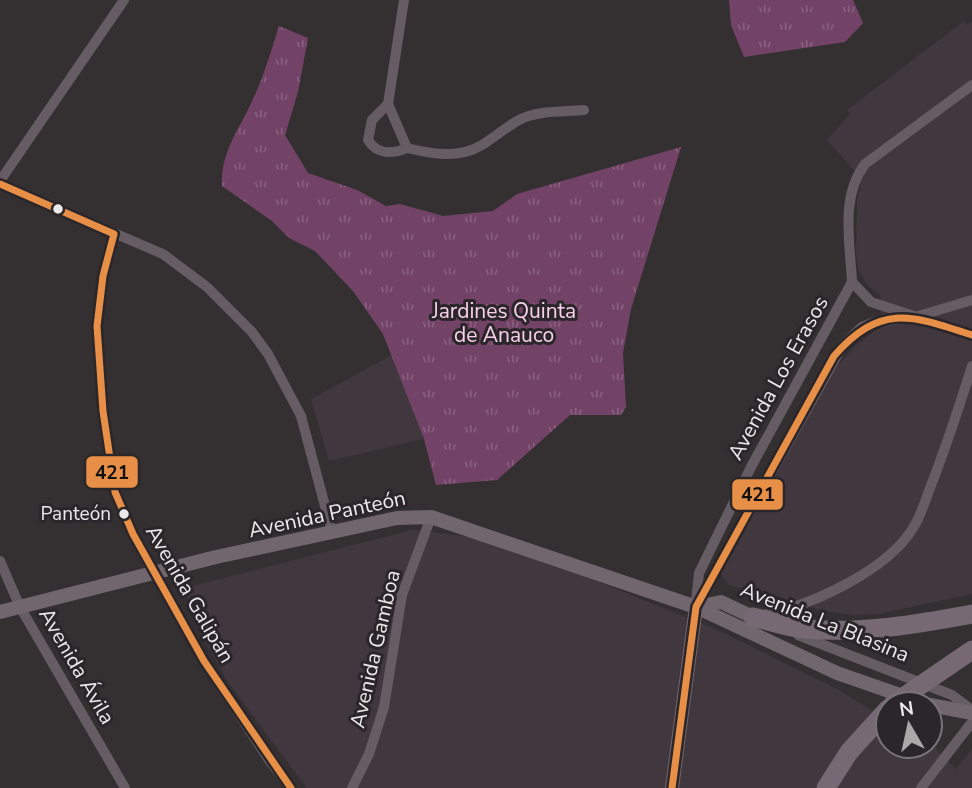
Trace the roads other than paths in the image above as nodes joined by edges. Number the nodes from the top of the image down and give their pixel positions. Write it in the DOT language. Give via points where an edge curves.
graph roads {
  1 [pos="124,0"];
  2 [pos="404,0"];
  3 [pos="972,85"];
  4 [pos="388,104"];
  5 [pos="584,110"];
  6 [pos="407,148"];
  7 [pos="0,182"];
  8 [pos="114,234"];
  9 [pos="852,282"];
  10 [pos="972,300"];
  11 [pos="915,317"];
  12 [pos="972,335"];
  13 [pos="972,366"];
  14 [pos="431,517"];
  15 [pos="332,532"];
  16 [pos="0,561"];
  17 [pos="155,575"];
  18 [pos="20,607"];
  19 [pos="696,607"];
  20 [pos="0,612"];
  21 [pos="972,614"];
  22 [pos="754,617"];
  23 [pos="972,650"];
  24 [pos="887,690"];
  25 [pos="914,690"];
  26 [pos="944,707"];
  27 [pos="972,711"];
  28 [pos="972,722"];
  29 [pos="874,724"];
  30 [pos="124,788"];
  31 [pos="291,788"];
  32 [pos="352,788"];
  33 [pos="672,788"];
  34 [pos="826,788"];
  35 [pos="921,788"];
  1 -- 7 [label="street"];
  2 -- 4 [label="street"];
  3 -- 9 [label="street" via="865,164 857,175 849,205"];
  4 -- 6 [label="street"];
  4 -- 6 [label="street" via="372,120 368,140 380,151"];
  5 -- 6 [label="street" via="520,119 465,153 446,155"];
  7 -- 8 [label="street"];
  8 -- 15 [label="street" via="163,254 207,287 252,332 301,416"];
  8 -- 17 [label="street, Avenida Galipán" via="97,326 108,451 115,492"];
  9 -- 11 [label="street" via="872,302"];
  9 -- 19 [label="street, Avenida Los Erasos" via="699,573"];
  10 -- 11 [label="street, Avenida Los Erasos"];
  11 -- 12 [label="street"];
  11 -- 19 [label="street, Avenida Los Erasos" via="872,323 843,345"];
  13 -- 22 [label="street" via="937,472 914,527 902,542 819,600"];
  14 -- 15 [label="main road, Avenida Panteón" via="397,518"];
  14 -- 19 [label="main road, Avenida Panteón"];
  14 -- 32 [label="street, Avenida Gamboa" via="402,595 384,708"];
  15 -- 17 [label="main road, Avenida Panteón"];
  16 -- 18 [label="street, Avenida Ávila"];
  17 -- 18 [label="main road, Avenida Panteón"];
  17 -- 31 [label="street, Avenida Galipán" via="204,661"];
  18 -- 20 [label="main road, Avenida Panteón"];
  18 -- 30 [label="street, Avenida Ávila"];
  19 -- 22 [label="main road, Avenida La Blasina" via="721,602"];
  19 -- 24 [label="main road, Avenida La Blasina" via="837,673"];
  19 -- 33 [label="main road"];
  21 -- 22 [label="highway" via="834,630 804,629"];
  22 -- 27 [label="street, Avenida La Blasina" via="952,695"];
  23 -- 25 [label="highway, bridge"];
  26 -- 27 [label="main road, Avenida La Blasina"];
  28 -- 35 [label="street"];
  29 -- 34 [label="highway"];
}
